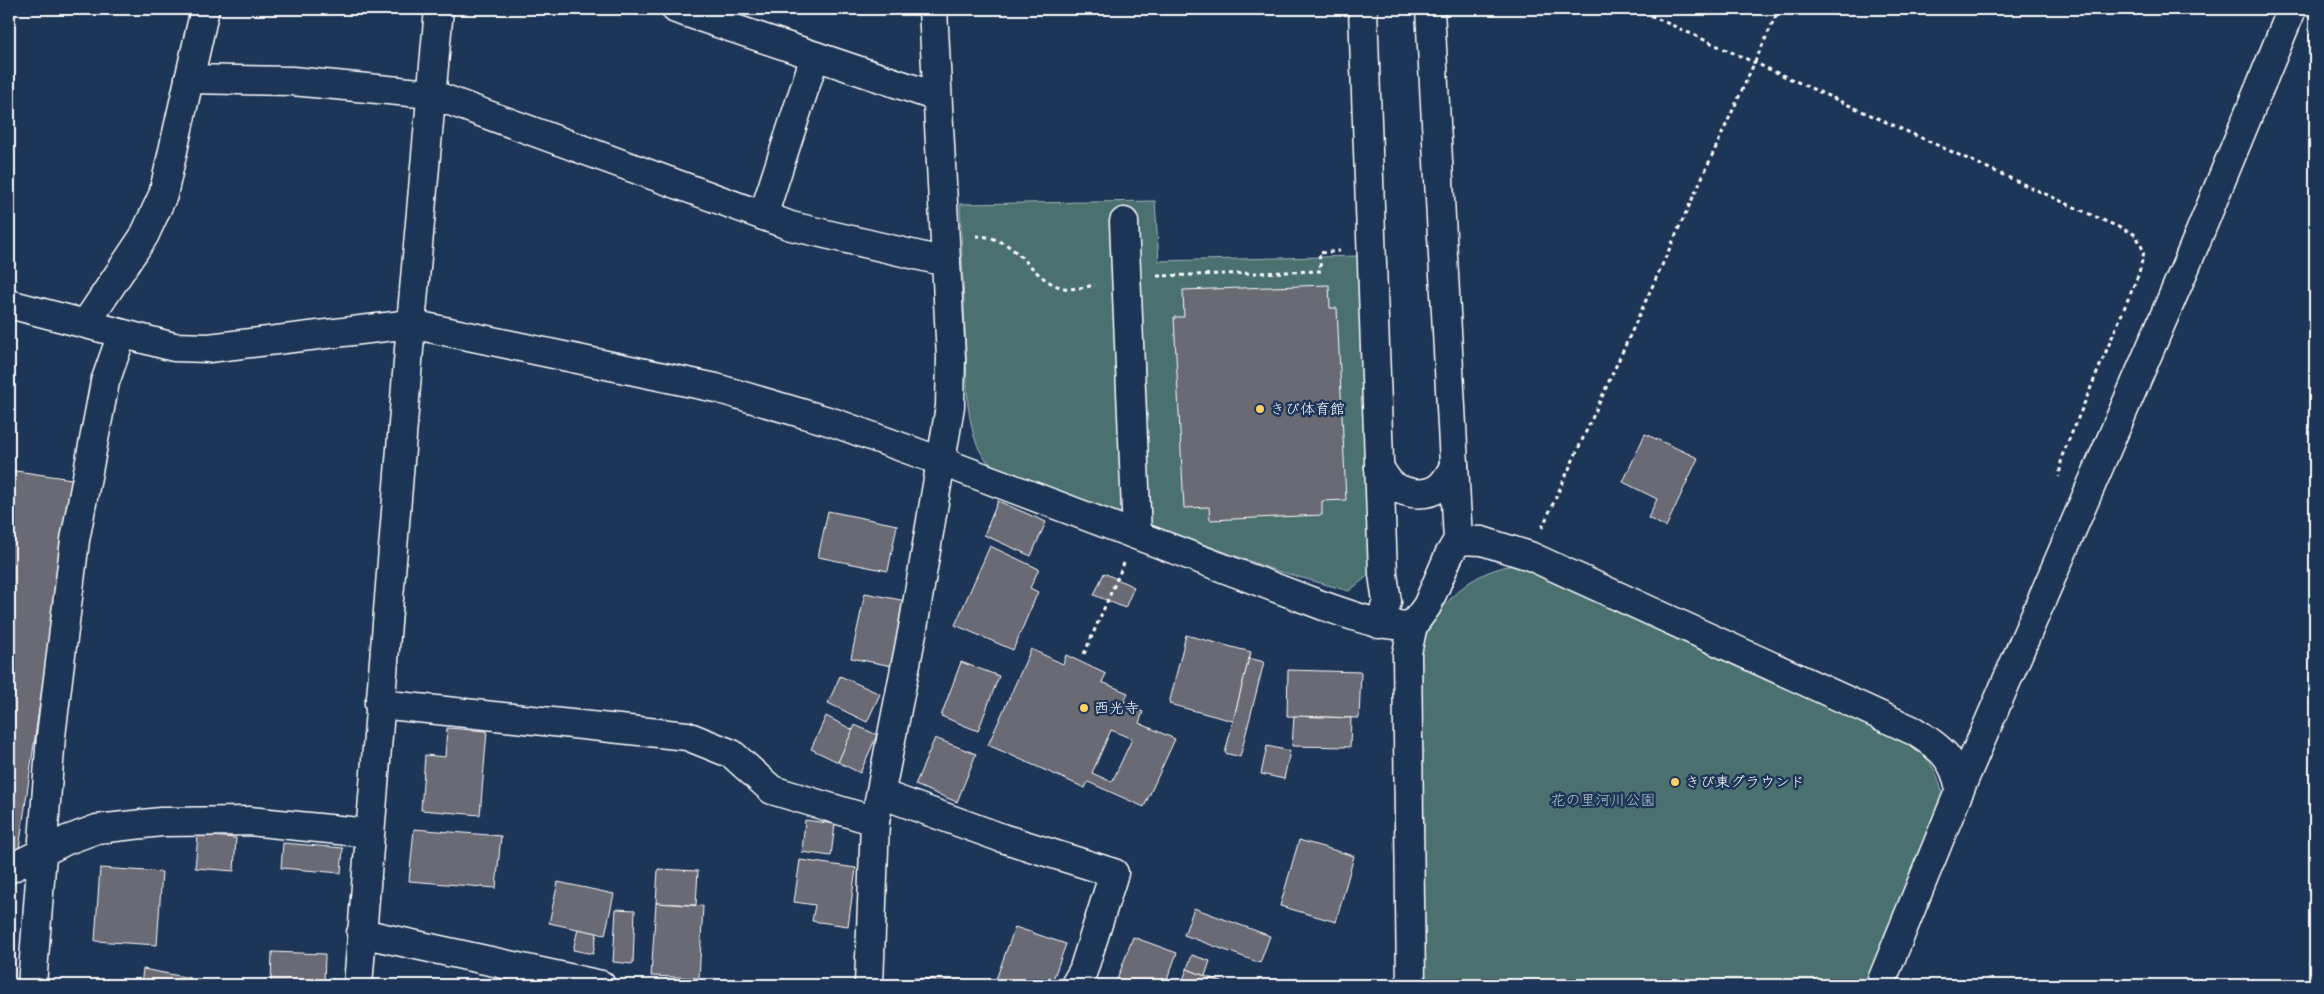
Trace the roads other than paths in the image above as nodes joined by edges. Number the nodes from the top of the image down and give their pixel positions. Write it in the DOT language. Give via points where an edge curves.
graph roads {
  1 [pos="205,9"];
  2 [pos="439,9"];
  3 [pos="676,9"];
  4 [pos="932,9"];
  5 [pos="1363,9"];
  6 [pos="1430,9"];
  7 [pos="2292,9"];
  8 [pos="815,56"];
  9 [pos="190,79"];
  10 [pos="432,94"];
  11 [pos="937,97"];
  12 [pos="763,216"];
  13 [pos="1124,222"];
  14 [pos="946,250"];
  15 [pos="9,304"];
  16 [pos="86,323"];
  17 [pos="411,324"];
  18 [pos="122,334"];
  19 [pos="940,461"];
  20 [pos="1454,466"];
  21 [pos="1379,467"];
  22 [pos="1137,535"];
  23 [pos="1458,540"];
  24 [pos="1379,624"];
  25 [pos="1413,625"];
  26 [pos="380,704"];
  27 [pos="1960,789"];
  28 [pos="881,794"];
  29 [pos="876,821"];
  30 [pos="369,833"];
  31 [pos="42,853"];
  32 [pos="9,868"];
  33 [pos="361,933"];
  34 [pos="32,985"];
  35 [pos="358,985"];
  36 [pos="601,985"];
  37 [pos="869,985"];
  38 [pos="1075,985"];
  39 [pos="1411,985"];
  40 [pos="1880,985"];
  1 -- 9 [label="street"];
  2 -- 10 [label="street"];
  3 -- 8 [label="street"];
  4 -- 11 [label="street"];
  5 -- 21 [label="street"];
  6 -- 20 [label="street"];
  7 -- 27 [label="street" via="2188,261"];
  8 -- 11 [label="street"];
  8 -- 12 [label="street"];
  9 -- 10 [label="street" via="292,81"];
  9 -- 16 [label="street" via="169,172 155,214"];
  10 -- 12 [label="street"];
  10 -- 17 [label="street"];
  11 -- 14 [label="street"];
  12 -- 14 [label="street" via="841,239"];
  13 -- 22 [label="street"];
  14 -- 19 [label="street" via="951,382"];
  15 -- 16 [label="street"];
  16 -- 18 [label="street"];
  17 -- 18 [label="street" via="209,348 174,347"];
  17 -- 19 [label="street" via="716,388 835,423"];
  17 -- 26 [label="street"];
  18 -- 31 [label="street" via="105,382 75,540 58,663"];
  19 -- 22 [label="street"];
  19 -- 28 [label="street" via="914,628"];
  20 -- 21 [label="street" via="1440,488 1418,494 1398,489"];
  20 -- 23 [label="street"];
  21 -- 24 [label="street" via="1387,602"];
  22 -- 24 [label="street"];
  23 -- 25 [label="street" via="1427,606"];
  23 -- 27 [label="street" via="1482,541 1530,556 1914,731 1949,758 1957,772"];
  24 -- 25 [label="street" via="1395,627"];
  25 -- 39 [label="street" via="1407,653"];
  26 -- 29 [label="street" via="687,736 732,754 772,790"];
  26 -- 30 [label="street"];
  27 -- 40 [label="street"];
  28 -- 29 [label="street"];
  28 -- 38 [label="street" via="1002,838 1114,873 1083,971"];
  29 -- 37 [label="street"];
  30 -- 31 [label="street" via="248,821 161,822 97,829"];
  30 -- 33 [label="street"];
  31 -- 32 [label="street"];
  31 -- 34 [label="street"];
  33 -- 35 [label="street"];
  33 -- 36 [label="street"];
}
